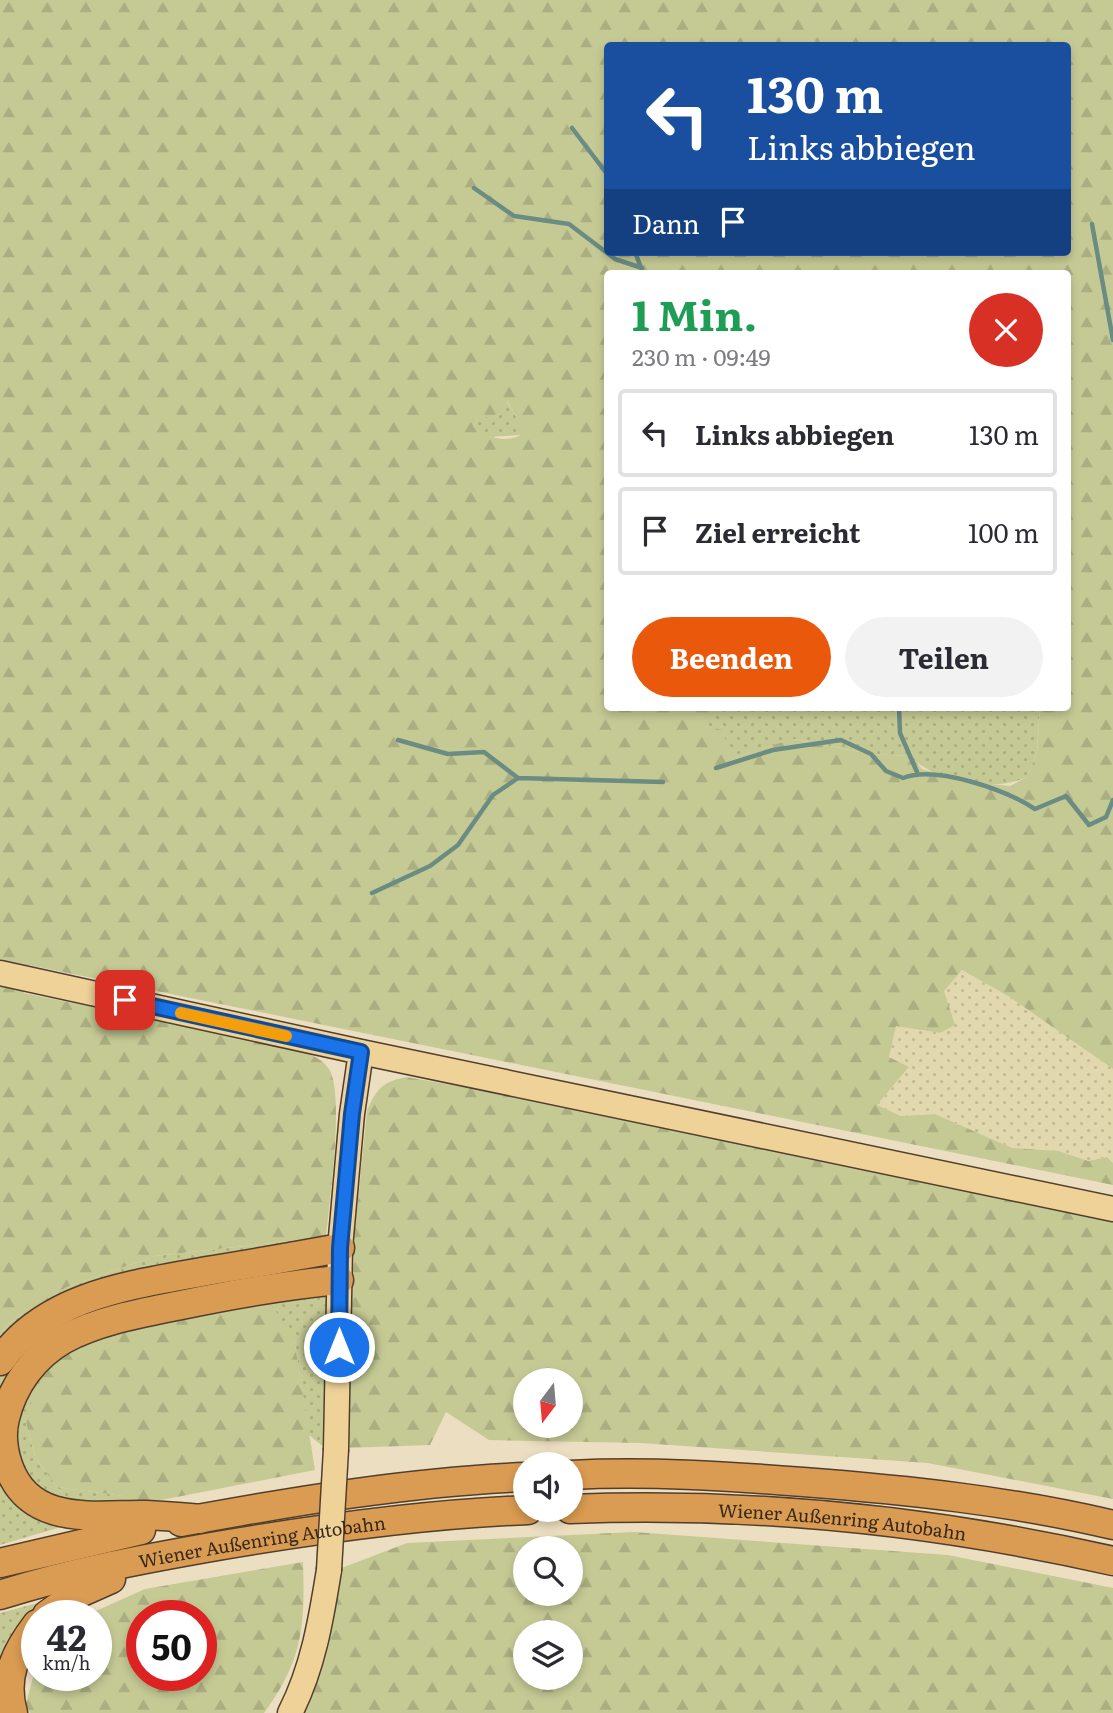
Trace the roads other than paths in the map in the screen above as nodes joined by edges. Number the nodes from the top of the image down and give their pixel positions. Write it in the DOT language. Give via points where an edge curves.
graph roads {
  1 [pos="0,973"];
  2 [pos="361,1052"];
  3 [pos="1113,1209"];
  4 [pos="340,1248"];
  5 [pos="339,1280"];
  6 [pos="0,1361"];
  7 [pos="583,1475"];
  8 [pos="513,1478"];
  9 [pos="583,1509"];
  10 [pos="513,1511"];
  11 [pos="200,1519"];
  12 [pos="1113,1525"];
  13 [pos="169,1554"];
  14 [pos="1113,1561"];
  15 [pos="0,1563"];
  16 [pos="0,1595"];
  17 [pos="68,1600"];
  18 [pos="21,1649"];
  19 [pos="13,1713"];
  20 [pos="290,1713"];
  1 -- 2 [label="main road"];
  2 -- 3 [label="main road"];
  2 -- 4 [label="main road"];
  4 -- 5 [label="main road"];
  4 -- 6 [label="highway" via="128,1286 86,1298 26,1332"];
  5 -- 11 [label="highway" via="249,1291 111,1321 63,1340 43,1354 20,1381 3,1435 9,1469 27,1495 54,1510 87,1517"];
  5 -- 20 [label="main road, bridge" via="329,1570 319,1633"];
  7 -- 12 [label="highway, Wiener Außenring Autobahn" via="698,1474 868,1487 978,1500"];
  8 -- 11 [label="highway, Wiener Außenring Autobahn" via="459,1480"];
  9 -- 14 [label="highway, Wiener Außenring Autobahn" via="694,1508 859,1521"];
  10 -- 13 [label="highway, Wiener Außenring Autobahn" via="330,1527"];
  11 -- 15 [label="highway, Wiener Außenring Autobahn"];
  13 -- 16 [label="highway, Wiener Außenring Autobahn"];
  13 -- 17 [label="highway"];
  18 -- 19 [label="highway" via="8,1681"];
}
